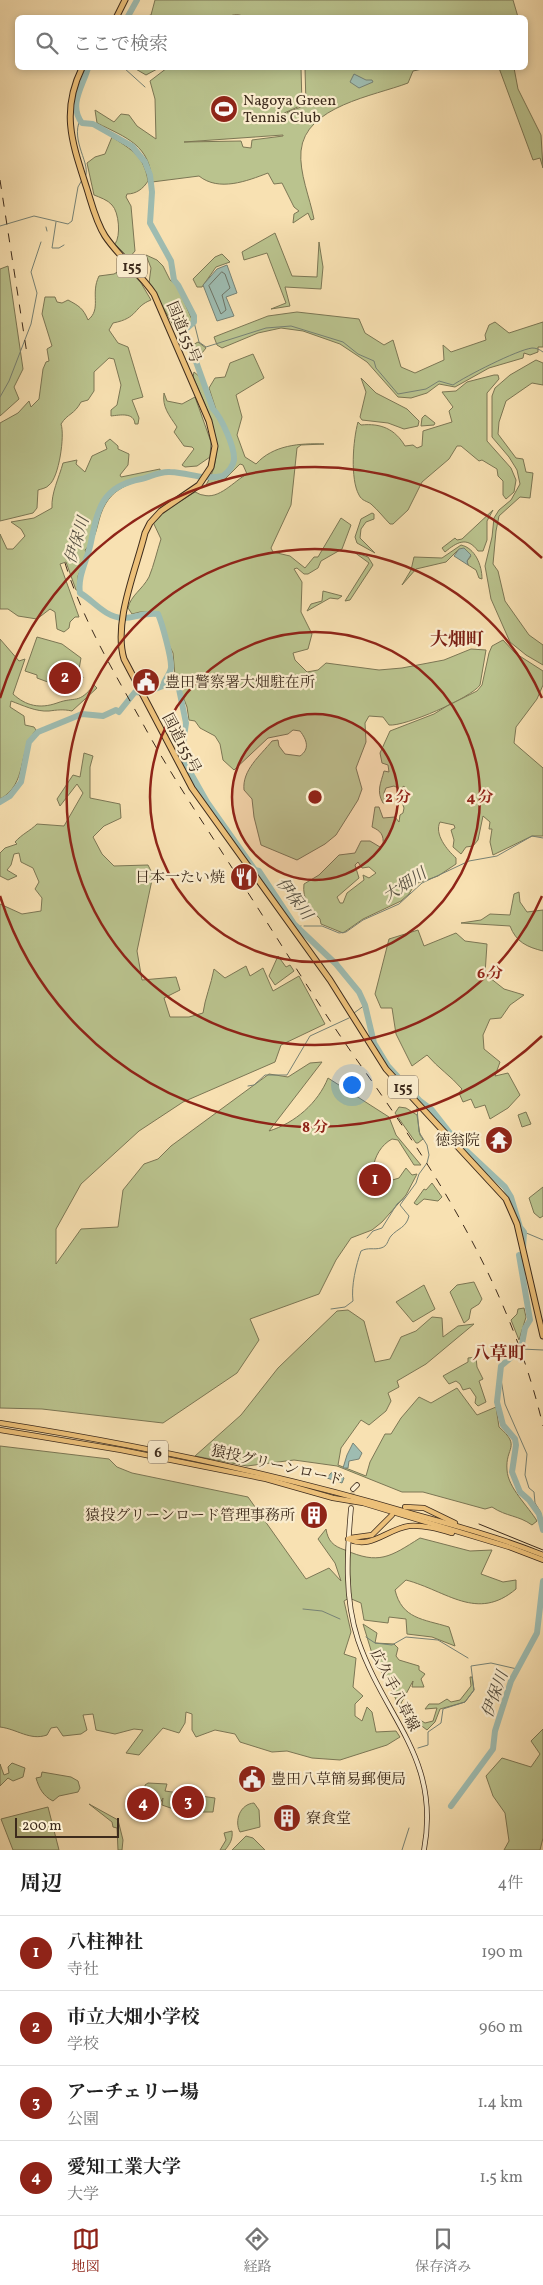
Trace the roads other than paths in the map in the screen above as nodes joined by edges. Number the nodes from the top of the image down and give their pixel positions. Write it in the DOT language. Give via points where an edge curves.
graph roads {
  1 [pos="125,0"];
  2 [pos="118,15"];
  3 [pos="81,70"];
  4 [pos="543,1336"];
  5 [pos="0,1423"];
  6 [pos="0,1430"];
  7 [pos="357,1485"];
  8 [pos="353,1489"];
  9 [pos="405,1507"];
  10 [pos="351,1508"];
  11 [pos="392,1515"];
  12 [pos="464,1529"];
  13 [pos="348,1538"];
  14 [pos="489,1541"];
  15 [pos="510,1545"];
  16 [pos="543,1555"];
  17 [pos="543,1560"];
  18 [pos="424,1850"];
  1 -- 2 [label="highway"];
  3 -- 4 [label="highway, 国道155号 / 155" via="69,107 70,132 103,232 144,279 163,313 214,436 210,467 199,485 161,511 145,533 121,624 121,650 192,788 330,980 386,1069 506,1199 517,1224"];
  5 -- 12 [label="main road, 猿投グリーンロード / 6" via="269,1475"];
  6 -- 14 [label="main road, 猿投グリーンロード / 6" via="266,1479 320,1495 363,1503"];
  7 -- 8 [label="main road"];
  9 -- 12 [label="main road" via="424,1508"];
  10 -- 13 [label="main road, 広久手八草線"];
  11 -- 13 [label="main road" via="372,1535"];
  12 -- 15 [label="main road, 猿投グリーンロード / 6"];
  13 -- 14 [label="main road" via="356,1542 375,1540 403,1527 419,1526"];
  13 -- 18 [label="main road, 広久手八草線" via="349,1598 358,1640 413,1750 425,1786 428,1820"];
  14 -- 15 [label="main road, 猿投グリーンロード / 6"];
  15 -- 16 [label="main road, 猿投グリーンロード / 6"];
  15 -- 17 [label="main road, 猿投グリーンロード / 6"];
}
